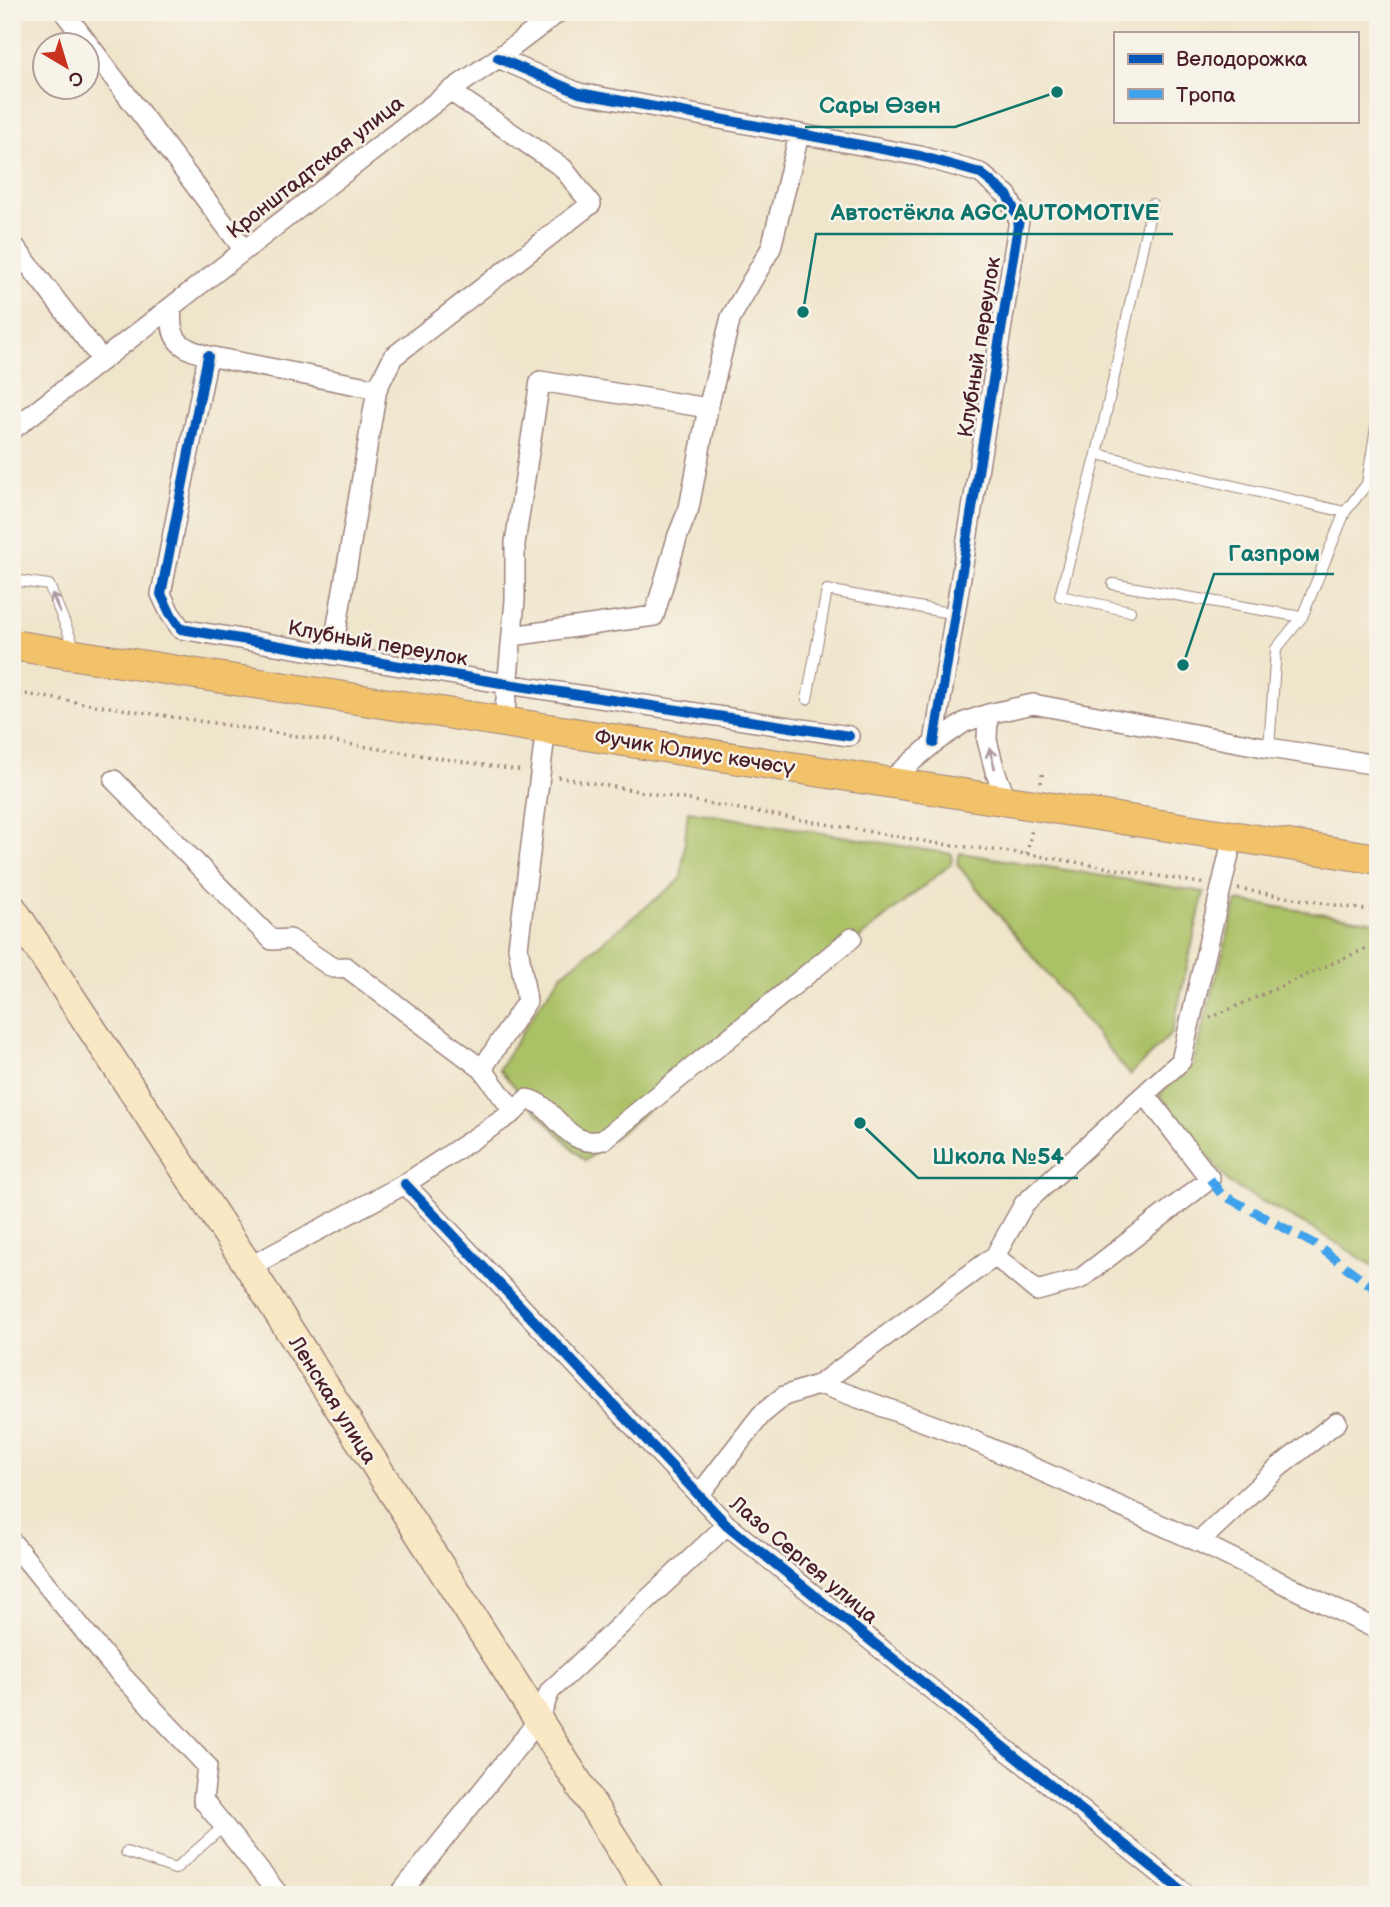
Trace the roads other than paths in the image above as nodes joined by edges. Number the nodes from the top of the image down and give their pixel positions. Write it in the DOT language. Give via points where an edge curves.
graph roads {
  1 [pos="64,12"];
  2 [pos="559,12"];
  3 [pos="498,58"];
  4 [pos="450,91"];
  5 [pos="799,135"];
  6 [pos="1152,204"];
  7 [pos="12,243"];
  8 [pos="244,250"];
  9 [pos="172,306"];
  10 [pos="208,356"];
  11 [pos="102,360"];
  12 [pos="377,389"];
  13 [pos="708,408"];
  14 [pos="1378,415"];
  15 [pos="12,430"];
  16 [pos="1097,454"];
  17 [pos="1345,512"];
  18 [pos="12,580"];
  19 [pos="1113,584"];
  20 [pos="1130,611"];
  21 [pos="955,614"];
  22 [pos="1302,617"];
  23 [pos="512,635"];
  24 [pos="12,645"];
  25 [pos="332,654"];
  26 [pos="77,655"];
  27 [pos="507,684"];
  28 [pos="807,699"];
  29 [pos="988,714"];
  30 [pos="504,722"];
  31 [pos="546,728"];
  32 [pos="849,736"];
  33 [pos="934,743"];
  34 [pos="1269,748"];
  35 [pos="1378,765"];
  36 [pos="114,780"];
  37 [pos="888,782"];
  38 [pos="1007,801"];
  39 [pos="1233,836"];
  40 [pos="1378,859"];
  41 [pos="12,908"];
  42 [pos="852,938"];
  43 [pos="482,1069"];
  44 [pos="1145,1094"];
  45 [pos="514,1112"];
  46 [pos="405,1184"];
  47 [pos="995,1256"];
  48 [pos="249,1267"];
  49 [pos="820,1384"];
  50 [pos="1337,1422"];
  51 [pos="699,1495"];
  52 [pos="727,1525"];
  53 [pos="12,1542"];
  54 [pos="1199,1542"];
  55 [pos="1378,1630"];
  56 [pos="538,1721"];
  57 [pos="224,1826"];
  58 [pos="126,1852"];
  59 [pos="279,1895"];
  60 [pos="399,1895"];
  61 [pos="650,1895"];
  62 [pos="1187,1895"];
  1 -- 8 [label="street"];
  2 -- 3 [label="street, Кронштадтская улица"];
  3 -- 4 [label="street, Кронштадтская улица"];
  3 -- 5 [label="street, Клубный переулок" via="579,93"];
  4 -- 8 [label="street, Кронштадтская улица"];
  4 -- 12 [label="street, Клубный переулок" via="563,168 591,204 393,357"];
  5 -- 13 [label="street" via="771,248 731,317"];
  5 -- 21 [label="street, Клубный переулок" via="920,156 979,173 1007,195 1019,220"];
  6 -- 16 [label="lane"];
  7 -- 11 [label="street"];
  8 -- 9 [label="street, Кронштадтская улица"];
  9 -- 10 [label="street" via="170,325 178,341 190,351"];
  9 -- 11 [label="street, Кронштадтская улица"];
  10 -- 12 [label="street"];
  10 -- 25 [label="street, Клубный переулок" via="161,594 181,628"];
  11 -- 15 [label="street, Кронштадтская улица"];
  12 -- 25 [label="street, Клубный переулок"];
  13 -- 23 [label="street" via="689,508 654,616"];
  13 -- 23 [label="street" via="540,381 515,542"];
  14 -- 17 [label="lane" via="1367,484"];
  16 -- 17 [label="lane"];
  16 -- 20 [label="lane" via="1060,596"];
  17 -- 22 [label="lane"];
  26 -- 18 [label="lane, one-way" via="49,585"];
  19 -- 22 [label="lane"];
  21 -- 28 [label="lane" via="827,590"];
  21 -- 33 [label="street, Клубный переулок"];
  22 -- 34 [label="lane" via="1276,649"];
  23 -- 27 [label="street"];
  24 -- 26 [label="main road, Фучик Юлиус көчөсү"];
  25 -- 27 [label="street, Клубный переулок"];
  26 -- 30 [label="main road, Фучик Юлиус көчөсү"];
  27 -- 30 [label="street"];
  27 -- 32 [label="street, Клубный переулок"];
  29 -- 33 [label="street" via="965,722"];
  29 -- 34 [label="street" via="1033,704"];
  38 -- 29 [label="street, one-way" via="987,740"];
  30 -- 31 [label="main road, Фучик Юлиус көчөсү"];
  31 -- 37 [label="main road, Фучик Юлиус көчөсү"];
  31 -- 43 [label="street" via="519,947 527,1001"];
  33 -- 37 [label="street"];
  34 -- 35 [label="street"];
  36 -- 43 [label="street" via="272,940 290,939 333,968 346,967"];
  37 -- 38 [label="main road, Фучик Юлиус көчөсү"];
  38 -- 39 [label="main road, Фучик Юлиус көчөсү"];
  39 -- 40 [label="main road, Фучик Юлиус көчөсү"];
  39 -- 44 [label="street" via="1181,1061"];
  41 -- 48 [label="main road, Ленская улица"];
  42 -- 45 [label="street" via="603,1140 594,1142 567,1133 536,1100 527,1099"];
  43 -- 45 [label="street"];
  44 -- 47 [label="street" via="1024,1204"];
  44 -- 47 [label="street" via="1210,1179 1080,1279 1037,1291"];
  45 -- 46 [label="street"];
  46 -- 48 [label="street"];
  46 -- 51 [label="street, Лазо Сергея улица"];
  47 -- 49 [label="street"];
  48 -- 56 [label="main road, Ленская улица"];
  49 -- 51 [label="street" via="784,1396 761,1415"];
  49 -- 54 [label="street" via="963,1436"];
  50 -- 54 [label="street" via="1279,1467"];
  51 -- 52 [label="street, Лазо Сергея улица"];
  52 -- 56 [label="street" via="550,1691"];
  52 -- 62 [label="street, Лазо Сергея улица"];
  53 -- 57 [label="street" via="111,1664 207,1766 203,1800"];
  54 -- 55 [label="street"];
  56 -- 60 [label="street"];
  56 -- 61 [label="main road, Ленская улица"];
  57 -- 58 [label="lane" via="175,1869"];
  57 -- 59 [label="street"];
}
